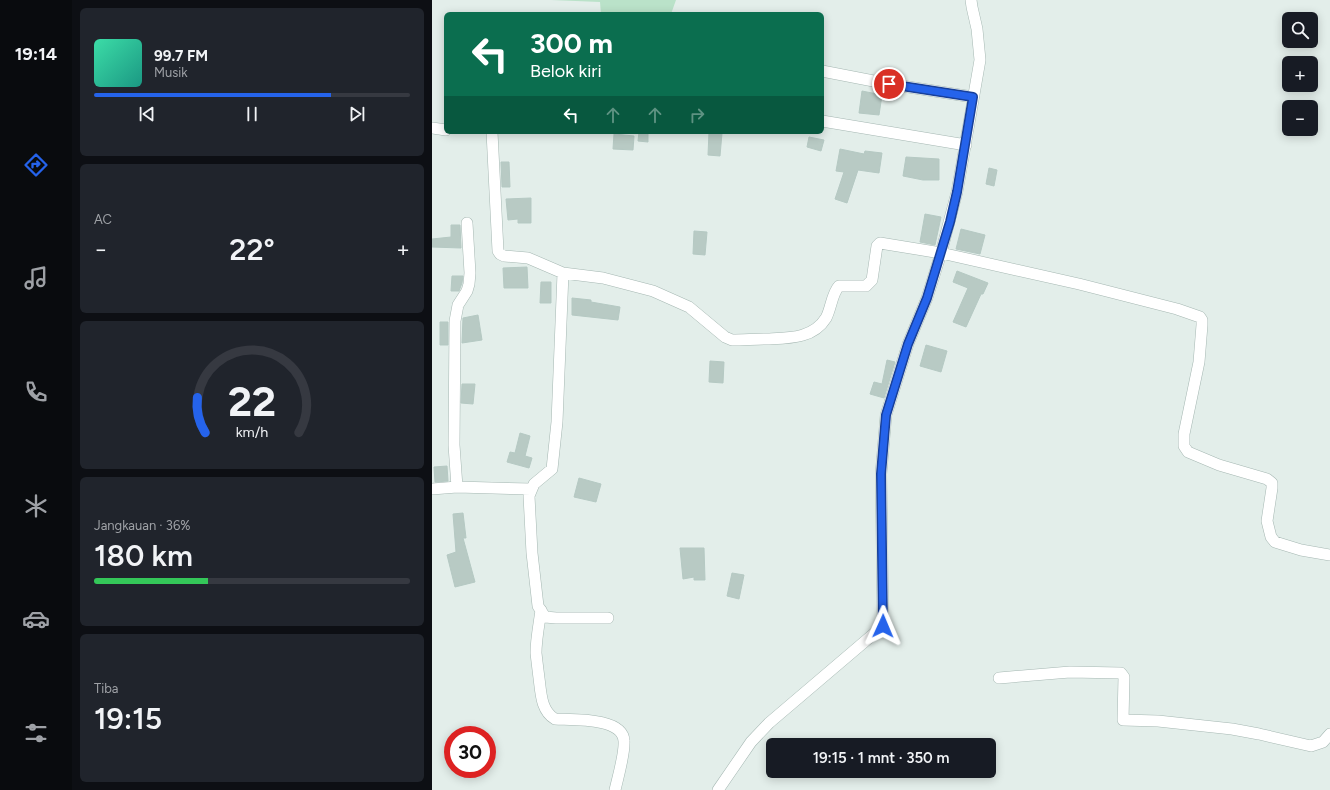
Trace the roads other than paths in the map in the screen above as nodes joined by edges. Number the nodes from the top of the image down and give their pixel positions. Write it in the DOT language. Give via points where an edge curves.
graph roads {
  1 [pos="971,0"];
  2 [pos="824,71"];
  3 [pos="973,97"];
  4 [pos="824,121"];
  5 [pos="432,128"];
  6 [pos="444,130"];
  7 [pos="492,134"];
  8 [pos="966,145"];
  9 [pos="467,223"];
  10 [pos="941,253"];
  11 [pos="563,273"];
  12 [pos="457,488"];
  13 [pos="432,489"];
  14 [pos="532,489"];
  15 [pos="1330,555"];
  16 [pos="541,610"];
  17 [pos="608,618"];
  18 [pos="999,678"];
  19 [pos="1330,734"];
  20 [pos="615,790"];
  21 [pos="718,790"];
  1 -- 3 [label="street" via="980,60"];
  2 -- 3 [label="street"];
  3 -- 8 [label="street"];
  4 -- 8 [label="street"];
  5 -- 6 [label="street"];
  7 -- 11 [label="street" via="498,251 504,256 535,260"];
  8 -- 10 [label="street"];
  9 -- 12 [label="street" via="469,284 458,305 455,321 454,445"];
  10 -- 11 [label="street" via="880,243 877,246 870,283 866,286 838,286 831,307 817,329 795,338 732,340 689,307 653,291 603,278"];
  10 -- 15 [label="street" via="1079,284 1200,317 1202,325 1198,362 1184,446 1188,452 1219,465 1267,479 1272,483 1267,521 1275,542"];
  10 -- 21 [label="street" via="886,415 881,474 883,626 769,723 750,742"];
  11 -- 14 [label="street" via="557,422 552,468"];
  12 -- 13 [label="street"];
  12 -- 14 [label="street"];
  14 -- 16 [label="street" via="529,501 532,553 538,606"];
  16 -- 17 [label="street" via="545,617"];
  16 -- 20 [label="street" via="536,653 541,699 550,716 555,719 608,723 621,732 624,742"];
  18 -- 19 [label="street" via="1083,672 1121,673 1124,677 1122,720 1232,729 1311,746 1323,742"];
}
